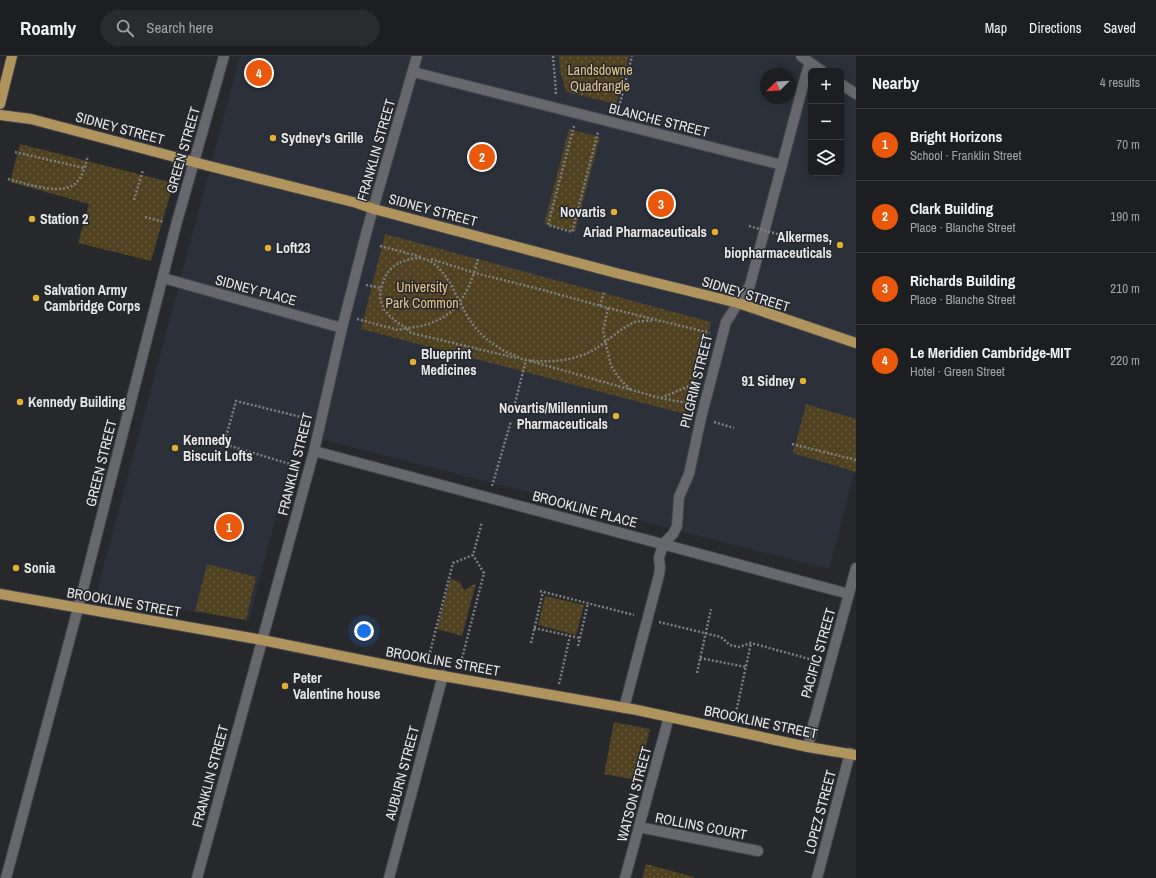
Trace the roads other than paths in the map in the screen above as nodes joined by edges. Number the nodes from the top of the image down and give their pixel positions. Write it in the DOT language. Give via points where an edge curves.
graph roads {
  1 [pos="12,56"];
  2 [pos="224,56"];
  3 [pos="417,56"];
  4 [pos="801,56"];
  5 [pos="810,63"];
  6 [pos="818,68"];
  7 [pos="413,72"];
  8 [pos="844,86"];
  9 [pos="856,94"];
  10 [pos="0,104"];
  11 [pos="0,115"];
  12 [pos="194,162"];
  13 [pos="782,165"];
  14 [pos="374,209"];
  15 [pos="163,278"];
  16 [pos="738,303"];
  17 [pos="342,328"];
  18 [pos="856,343"];
  19 [pos="314,451"];
  20 [pos="663,544"];
  21 [pos="856,568"];
  22 [pos="0,594"];
  23 [pos="849,594"];
  24 [pos="78,608"];
  25 [pos="262,640"];
  26 [pos="443,675"];
  27 [pos="624,708"];
  28 [pos="669,717"];
  29 [pos="808,747"];
  30 [pos="853,754"];
  31 [pos="639,827"];
  32 [pos="758,851"];
  33 [pos="6,878"];
  34 [pos="197,878"];
  35 [pos="389,878"];
  36 [pos="625,878"];
  37 [pos="817,878"];
  1 -- 10 [label="main road"];
  2 -- 12 [label="street, GREEN STREET"];
  3 -- 7 [label="street, FRANKLIN STREET"];
  4 -- 5 [label="street"];
  5 -- 6 [label="street"];
  5 -- 13 [label="street, PILGRIM STREET"];
  7 -- 13 [label="street, BLANCHE STREET"];
  7 -- 14 [label="street, FRANKLIN STREET"];
  8 -- 9 [label="street"];
  11 -- 12 [label="main road, SIDNEY STREET" via="31,119"];
  12 -- 14 [label="main road, SIDNEY STREET"];
  12 -- 15 [label="street, GREEN STREET"];
  13 -- 16 [label="street, PILGRIM STREET" via="750,285"];
  14 -- 16 [label="main road, SIDNEY STREET"];
  14 -- 17 [label="street, FRANKLIN STREET"];
  15 -- 17 [label="street, SIDNEY PLACE"];
  15 -- 24 [label="street, GREEN STREET"];
  16 -- 18 [label="main road, SIDNEY STREET"];
  16 -- 20 [label="street, PILGRIM STREET" via="726,322 722,336 689,474 679,497 677,526"];
  17 -- 19 [label="street, FRANKLIN STREET"];
  19 -- 20 [label="street, BROOKLINE PLACE"];
  19 -- 25 [label="street, FRANKLIN STREET"];
  20 -- 23 [label="street, BROOKLINE PLACE"];
  20 -- 27 [label="street, PILGRIM STREET" via="659,558 660,576"];
  21 -- 23 [label="street, PACIFIC STREET"];
  22 -- 24 [label="main road, BROOKLINE STREET"];
  23 -- 29 [label="street, PACIFIC STREET"];
  24 -- 25 [label="main road, BROOKLINE STREET"];
  24 -- 33 [label="street, GREEN STREET"];
  25 -- 26 [label="main road, BROOKLINE STREET"];
  25 -- 34 [label="street, FRANKLIN STREET"];
  26 -- 27 [label="main road, BROOKLINE STREET"];
  26 -- 35 [label="street, AUBURN STREET"];
  27 -- 28 [label="main road, BROOKLINE STREET"];
  28 -- 29 [label="main road, BROOKLINE STREET"];
  28 -- 31 [label="street, WATSON STREET"];
  29 -- 30 [label="main road, BROOKLINE STREET"];
  30 -- 37 [label="street, LOPEZ STREET"];
  31 -- 32 [label="street, ROLLINS COURT"];
  31 -- 36 [label="street, WATSON STREET"];
}
